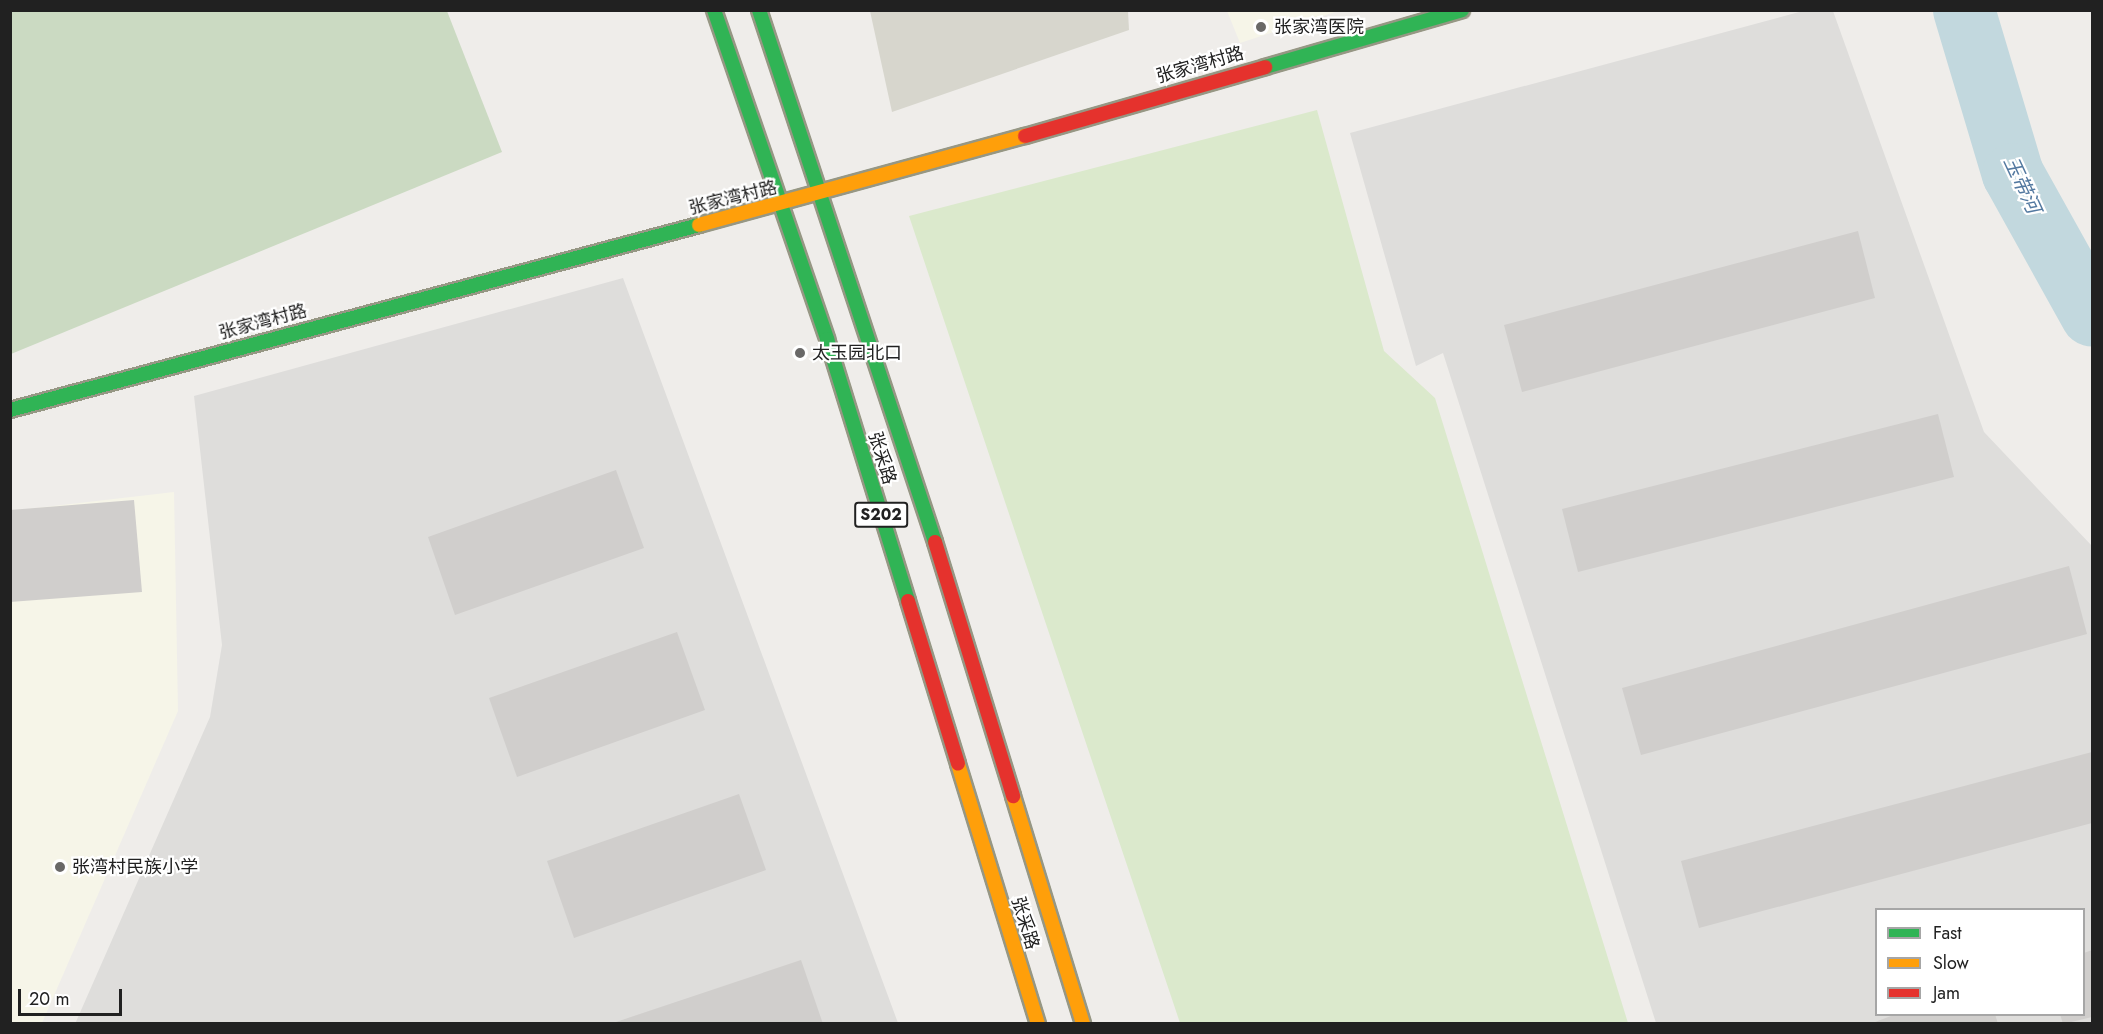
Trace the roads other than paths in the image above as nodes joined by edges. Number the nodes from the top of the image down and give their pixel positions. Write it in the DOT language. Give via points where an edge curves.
graph roads {
  1 [pos="714,10"];
  2 [pos="759,10"];
  3 [pos="1462,10"];
  4 [pos="821,191"];
  5 [pos="783,205"];
  6 [pos="10,410"];
  7 [pos="1038,1023"];
  8 [pos="1083,1023"];
  1 -- 5 [label="main road, 张采路 / S202"];
  2 -- 4 [label="main road, 张采路 / S202"];
  3 -- 4 [label="main road, 张家湾村路"];
  4 -- 5 [label="main road, 张家湾村路"];
  4 -- 8 [label="main road, 张采路 / S202" via="906,449"];
  5 -- 6 [label="main road, 张家湾村路" via="574,256"];
  5 -- 7 [label="main road, 张采路 / S202"];
}
